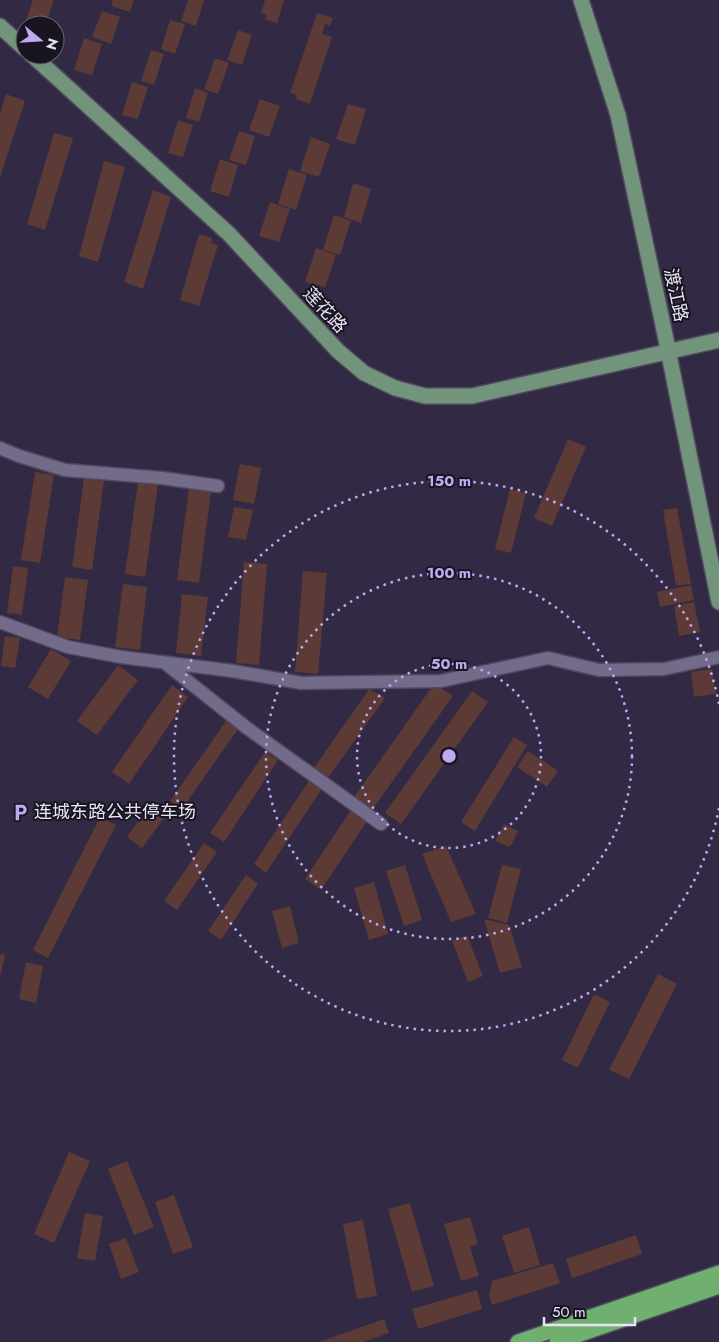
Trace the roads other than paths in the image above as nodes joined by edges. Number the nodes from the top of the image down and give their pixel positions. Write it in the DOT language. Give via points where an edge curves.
graph roads {
  1 [pos="581,0"];
  2 [pos="0,26"];
  3 [pos="15,40"];
  4 [pos="43,65"];
  5 [pos="719,340"];
  6 [pos="668,352"];
  7 [pos="0,448"];
  8 [pos="218,486"];
  9 [pos="719,602"];
  10 [pos="0,622"];
  11 [pos="719,657"];
  12 [pos="164,662"];
  13 [pos="381,824"];
  14 [pos="719,1273"];
  15 [pos="719,1286"];
  16 [pos="518,1342"];
  17 [pos="557,1342"];
  1 -- 6 [label="main road, 渡江路" via="618,115"];
  2 -- 3 [label="main road"];
  4 -- 6 [label="main road, 莲花路" via="229,234 338,351 379,381 425,396 472,396"];
  5 -- 6 [label="main road, 莲花路"];
  6 -- 9 [label="main road, 渡江路"];
  7 -- 8 [label="lane" via="64,470"];
  10 -- 12 [label="lane" via="68,647"];
  11 -- 12 [label="lane" via="664,669 600,670 548,658 441,681 321,684"];
  12 -- 13 [label="lane" via="247,728"];
  14 -- 16 [label="highway"];
  15 -- 17 [label="highway"];
}
